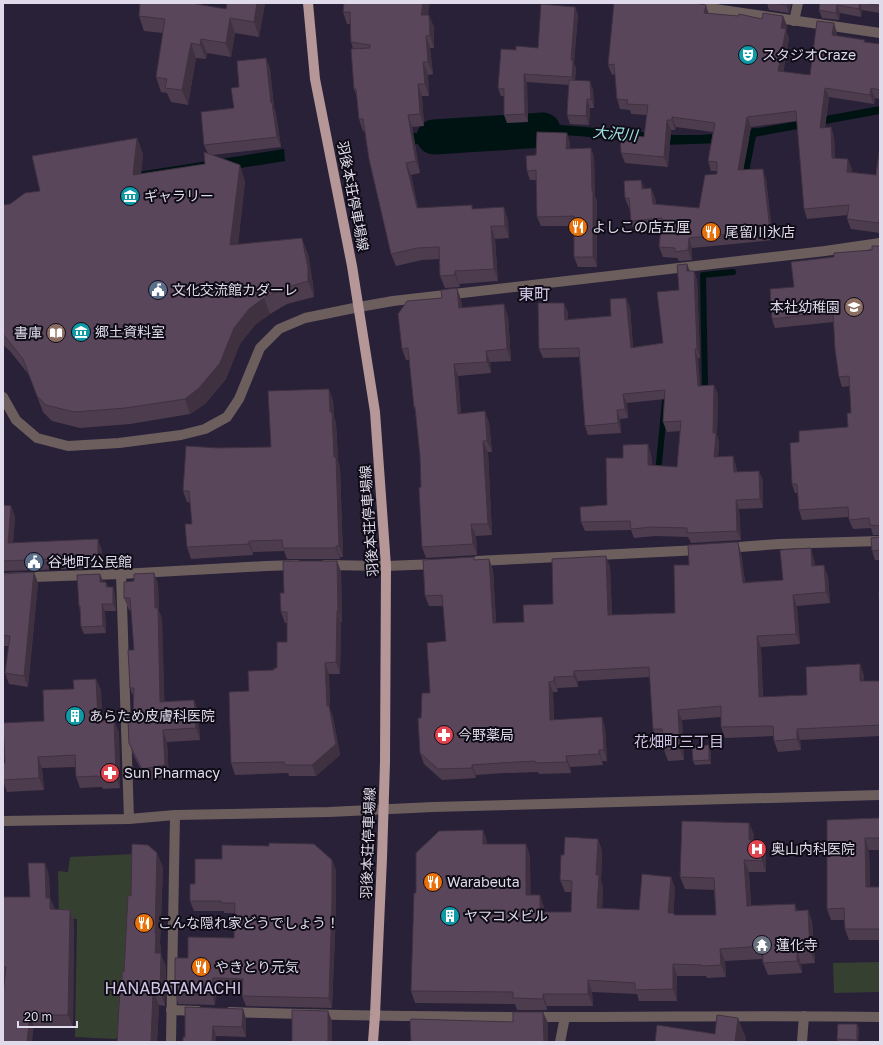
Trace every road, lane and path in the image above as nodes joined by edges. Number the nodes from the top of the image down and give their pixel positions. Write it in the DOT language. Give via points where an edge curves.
graph roads {
  1 [pos="308,3"];
  2 [pos="674,3"];
  3 [pos="798,3"];
  4 [pos="794,21"];
  5 [pos="880,33"];
  6 [pos="880,243"];
  7 [pos="359,307"];
  8 [pos="3,398"];
  9 [pos="880,541"];
  10 [pos="465,562"];
  11 [pos="450,563"];
  12 [pos="386,566"];
  13 [pos="122,574"];
  14 [pos="3,578"];
  15 [pos="880,795"];
  16 [pos="382,811"];
  17 [pos="175,815"];
  18 [pos="129,819"];
  19 [pos="3,822"];
  20 [pos="171,1010"];
  21 [pos="375,1015"];
  22 [pos="804,1016"];
  23 [pos="565,1017"];
  24 [pos="880,1017"];
  25 [pos="170,1042"];
  26 [pos="372,1042"];
  27 [pos="560,1042"];
  28 [pos="802,1042"];
  1 -- 7 [label="main road, 羽後本荘停車場線" via="315,79"];
  2 -- 4 [label="street"];
  3 -- 4 [label="street"];
  4 -- 5 [label="street"];
  6 -- 7 [label="street"];
  7 -- 8 [label="street" via="305,318 279,329 260,348 239,399 227,417 205,429 181,435 119,443 68,446 37,438 16,420"];
  7 -- 12 [label="main road, 羽後本荘停車場線" via="376,412"];
  9 -- 10 [label="street" via="779,544"];
  11 -- 12 [label="street"];
  12 -- 13 [label="street" via="266,566"];
  12 -- 16 [label="main road, 羽後本荘停車場線" via="385,762"];
  13 -- 14 [label="street"];
  13 -- 18 [label="street"];
  15 -- 16 [label="street" via="441,807"];
  16 -- 17 [label="street"];
  16 -- 21 [label="main road, 羽後本荘停車場線"];
  17 -- 18 [label="street"];
  17 -- 20 [label="street"];
  18 -- 19 [label="street"];
  20 -- 21 [label="street"];
  20 -- 25 [label="street"];
  21 -- 23 [label="street"];
  21 -- 26 [label="main road, 羽後本荘停車場線"];
  22 -- 23 [label="street"];
  22 -- 24 [label="street"];
  22 -- 28 [label="street"];
  23 -- 27 [label="street"];
}
